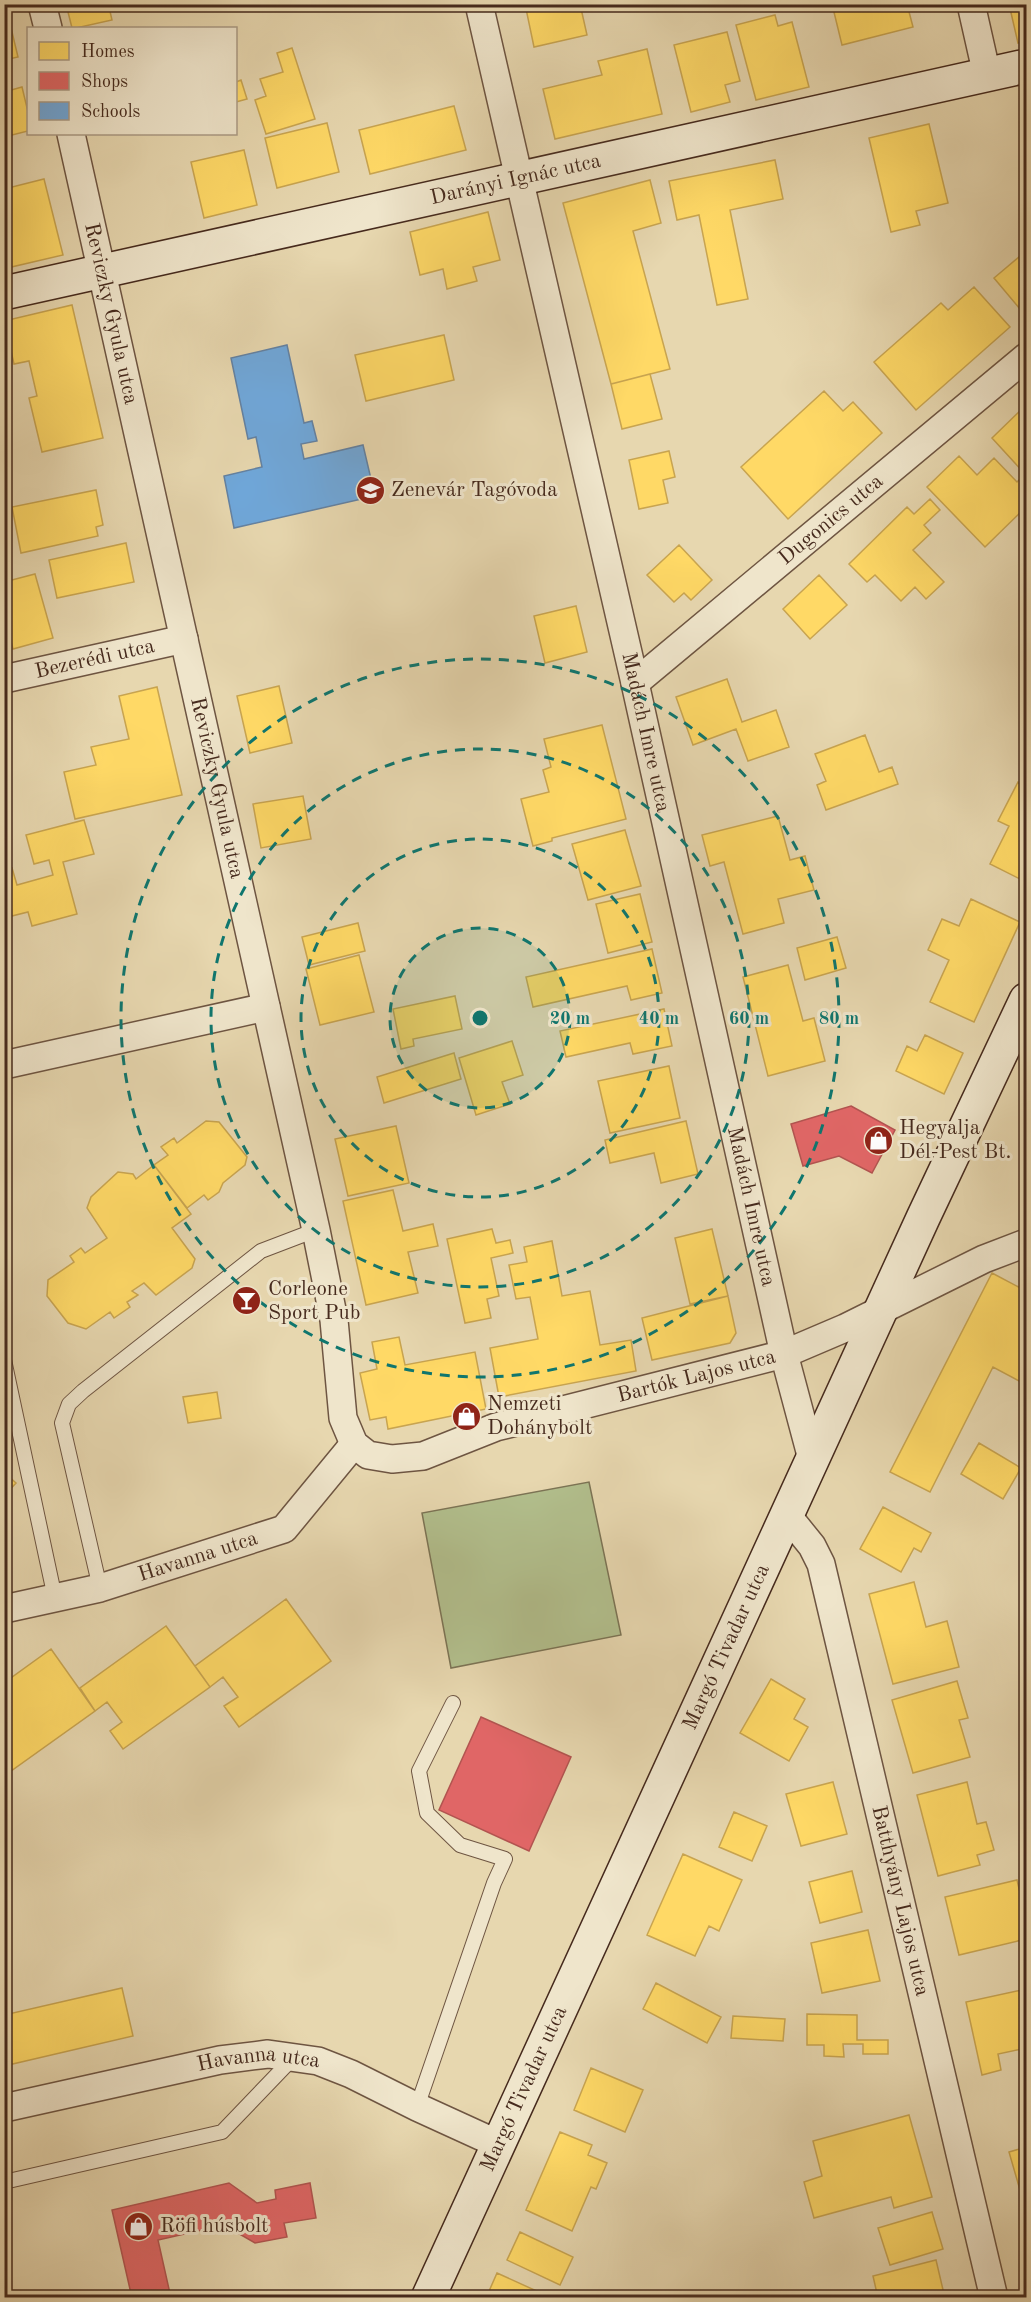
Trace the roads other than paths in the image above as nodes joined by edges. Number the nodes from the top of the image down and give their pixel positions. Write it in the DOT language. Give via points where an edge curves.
graph roads {
  1 [pos="42,4"];
  2 [pos="479,4"];
  3 [pos="971,4"];
  4 [pos="48,27"];
  5 [pos="1026,66"];
  6 [pos="987,75"];
  7 [pos="71,135"];
  8 [pos="518,178"];
  9 [pos="102,271"];
  10 [pos="4,292"];
  11 [pos="1026,357"];
  12 [pos="184,639"];
  13 [pos="4,679"];
  14 [pos="635,683"];
  15 [pos="1026,1000"];
  16 [pos="266,1007"];
  17 [pos="4,1065"];
  18 [pos="316,1230"];
  19 [pos="1026,1243"];
  20 [pos="882,1309"];
  21 [pos="784,1354"];
  22 [pos="4,1360"];
  23 [pos="354,1444"];
  24 [pos="812,1458"];
  25 [pos="787,1515"];
  26 [pos="100,1588"];
  27 [pos="56,1598"];
  28 [pos="4,1609"];
  29 [pos="453,1703"];
  30 [pos="294,2057"];
  31 [pos="417,2107"];
  32 [pos="4,2108"];
  33 [pos="498,2144"];
  34 [pos="4,2182"];
  35 [pos="428,2298"];
  36 [pos="994,2298"];
  1 -- 4 [label="street"];
  2 -- 8 [label="street, Madách Imre utca"];
  3 -- 6 [label="street"];
  5 -- 6 [label="street, Darányi Ignác utca"];
  6 -- 8 [label="street, Darányi Ignác utca"];
  7 -- 9 [label="street, Reviczky Gyula utca"];
  8 -- 9 [label="street, Darányi Ignác utca"];
  8 -- 14 [label="street, Madách Imre utca"];
  9 -- 10 [label="street, Darányi Ignác utca"];
  9 -- 12 [label="street, Reviczky Gyula utca"];
  11 -- 14 [label="street, Dugonics utca"];
  12 -- 13 [label="street, Bezerédi utca"];
  12 -- 16 [label="street, Reviczky Gyula utca"];
  14 -- 21 [label="street, Madách Imre utca"];
  15 -- 20 [label="street, Margó Tivadar utca"];
  16 -- 17 [label="street"];
  16 -- 18 [label="street, Reviczky Gyula utca"];
  18 -- 23 [label="street, Reviczky Gyula utca" via="334,1320 343,1418"];
  18 -- 26 [label="lane" via="261,1251 69,1404 62,1423"];
  19 -- 20 [label="street, Bartók Lajos utca"];
  20 -- 21 [label="street, Bartók Lajos utca"];
  20 -- 24 [label="street, Margó Tivadar utca"];
  21 -- 23 [label="street, Bartók Lajos utca" via="496,1427 423,1456 392,1459 368,1455"];
  21 -- 24 [label="street, Madách Imre utca"];
  22 -- 27 [label="lane"];
  23 -- 26 [label="street, Havanna utca" via="284,1529"];
  24 -- 25 [label="street, Margó Tivadar utca"];
  25 -- 33 [label="street, Margó Tivadar utca"];
  25 -- 36 [label="street, Batthyány Lajos utca" via="821,1564"];
  26 -- 27 [label="street, Havanna utca"];
  27 -- 28 [label="street, Havanna utca"];
  29 -- 31 [label="lane" via="419,1771 427,1813 460,1845 505,1858"];
  30 -- 31 [label="street, Havanna utca" via="340,2069"];
  30 -- 32 [label="street, Havanna utca" via="268,2054 220,2060"];
  30 -- 34 [label="lane" via="222,2132"];
  31 -- 33 [label="street, Havanna utca"];
  33 -- 35 [label="street, Margó Tivadar utca"];
}
